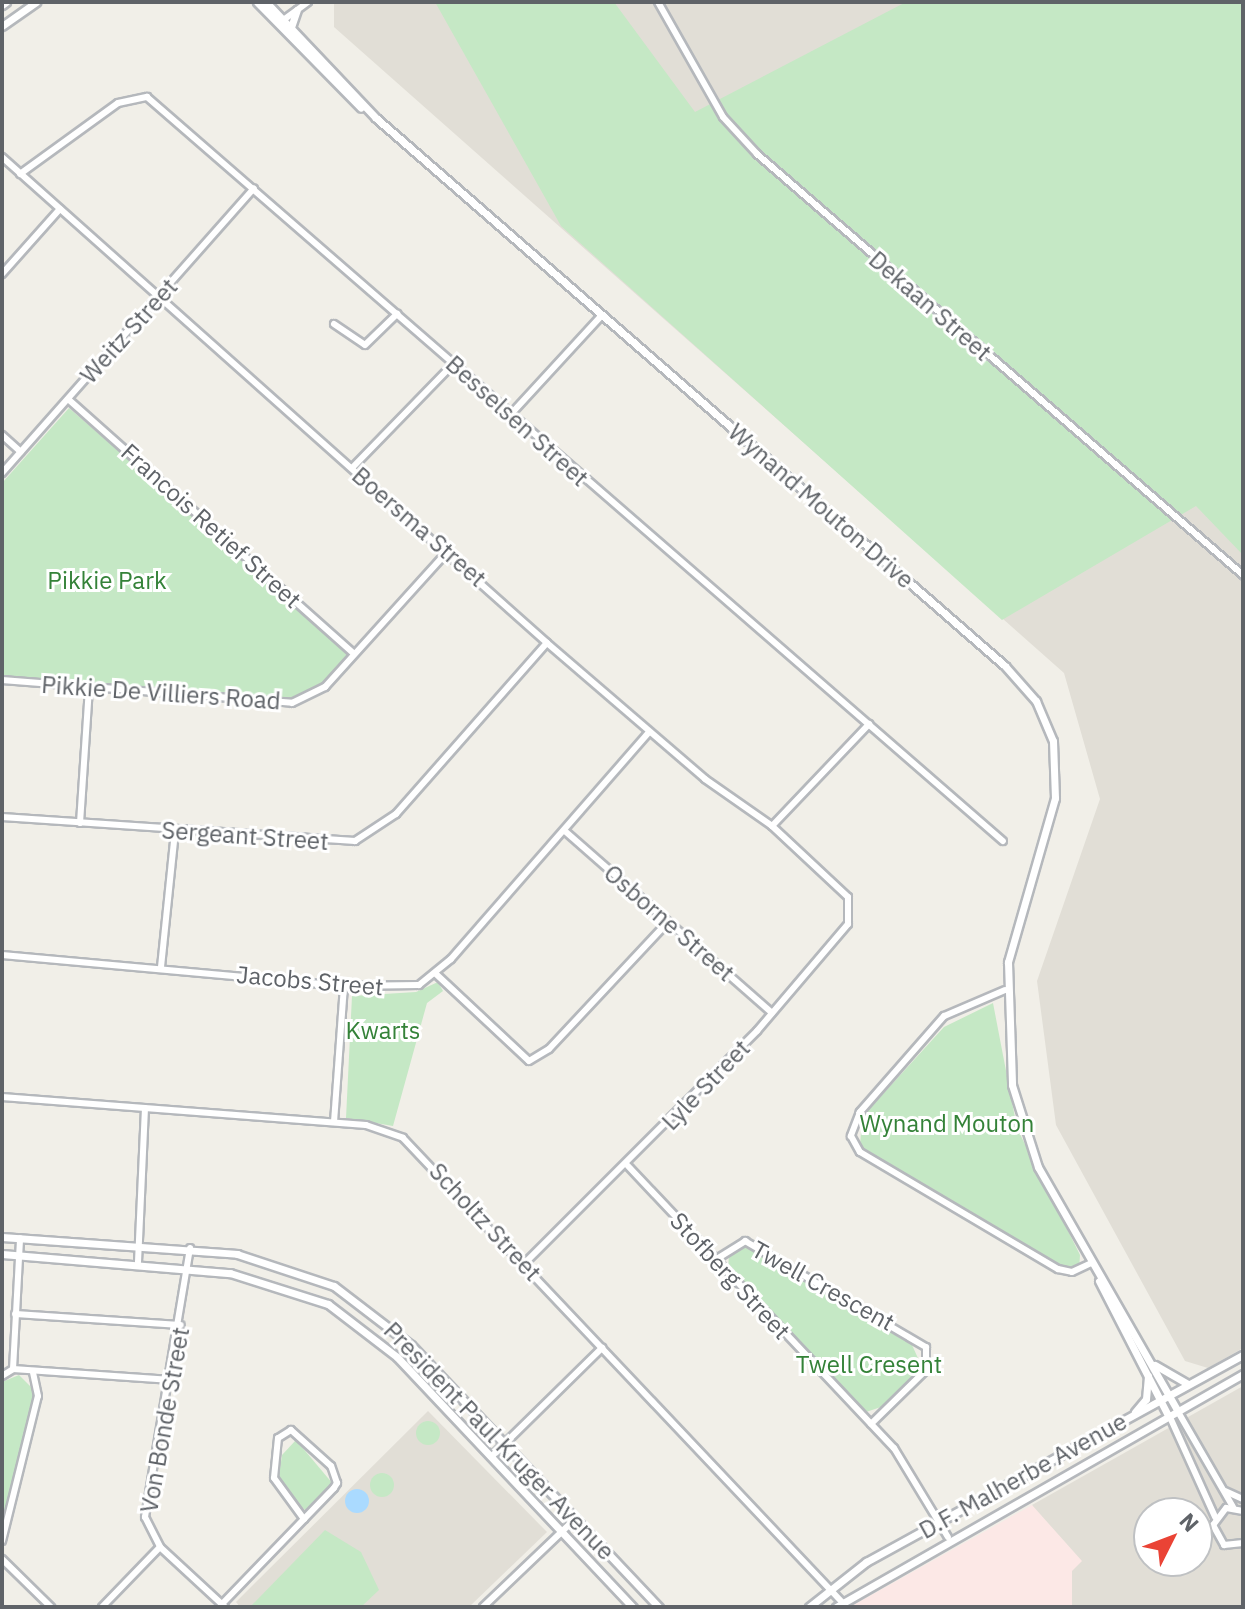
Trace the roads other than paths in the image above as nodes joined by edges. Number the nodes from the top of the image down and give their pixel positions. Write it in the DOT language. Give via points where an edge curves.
graph roads {
  1 [pos="36,2"];
  2 [pos="257,2"];
  3 [pos="266,2"];
  4 [pos="308,2"];
  5 [pos="658,2"];
  6 [pos="297,10"];
  7 [pos="279,24"];
  8 [pos="2,26"];
  9 [pos="290,31"];
  10 [pos="315,62"];
  11 [pos="2,157"];
  12 [pos="20,174"];
  13 [pos="254,188"];
  14 [pos="60,209"];
  15 [pos="2,274"];
  16 [pos="159,298"];
  17 [pos="397,314"];
  18 [pos="601,316"];
  19 [pos="334,324"];
  20 [pos="452,365"];
  21 [pos="68,399"];
  22 [pos="511,414"];
  23 [pos="2,435"];
  24 [pos="21,452"];
  25 [pos="352,468"];
  26 [pos="2,473"];
  27 [pos="447,552"];
  28 [pos="1243,575"];
  29 [pos="547,643"];
  30 [pos="354,654"];
  31 [pos="2,680"];
  32 [pos="89,688"];
  33 [pos="869,724"];
  34 [pos="649,732"];
  35 [pos="2,817"];
  36 [pos="80,823"];
  37 [pos="772,826"];
  38 [pos="175,831"];
  39 [pos="566,832"];
  40 [pos="1003,841"];
  41 [pos="840,890"];
  42 [pos="666,924"];
  43 [pos="2,955"];
  44 [pos="161,967"];
  45 [pos="436,974"];
  46 [pos="344,986"];
  47 [pos="1005,990"];
  48 [pos="772,1013"];
  49 [pos="2,1097"];
  50 [pos="145,1108"];
  51 [pos="334,1122"];
  52 [pos="628,1166"];
  53 [pos="2,1237"];
  54 [pos="20,1238"];
  55 [pos="135,1244"];
  56 [pos="190,1248"];
  57 [pos="2,1254"];
  58 [pos="22,1254"];
  59 [pos="715,1260"];
  60 [pos="138,1262"];
  61 [pos="524,1264"];
  62 [pos="1092,1264"];
  63 [pos="189,1267"];
  64 [pos="347,1295"];
  65 [pos="338,1311"];
  66 [pos="15,1314"];
  67 [pos="181,1325"];
  68 [pos="602,1348"];
  69 [pos="1243,1355"];
  70 [pos="1148,1357"];
  71 [pos="13,1369"];
  72 [pos="33,1372"];
  73 [pos="1147,1372"];
  74 [pos="1243,1374"];
  75 [pos="2,1376"];
  76 [pos="172,1380"];
  77 [pos="1189,1384"];
  78 [pos="1169,1396"];
  79 [pos="1161,1400"];
  80 [pos="1177,1410"];
  81 [pos="1168,1415"];
  82 [pos="1127,1418"];
  83 [pos="871,1424"];
  84 [pos="505,1444"];
  85 [pos="491,1457"];
  86 [pos="1222,1490"];
  87 [pos="1243,1499"];
  88 [pos="1240,1509"];
  89 [pos="1215,1517"];
  90 [pos="304,1519"];
  91 [pos="575,1519"];
  92 [pos="939,1522"];
  93 [pos="560,1530"];
  94 [pos="948,1537"];
  95 [pos="2,1541"];
  96 [pos="1243,1543"];
  97 [pos="160,1547"];
  98 [pos="2,1559"];
  99 [pos="829,1589"];
  100 [pos="839,1605"];
  101 [pos="224,1606"];
  102 [pos="51,1607"];
  103 [pos="102,1607"];
  104 [pos="483,1607"];
  105 [pos="633,1607"];
  106 [pos="659,1607"];
  107 [pos="809,1607"];
  1 -- 8 [label="street"];
  2 -- 7 [label="street, Wynand Mouton Drive"];
  3 -- 7 [label="street, Wynand Mouton Drive"];
  4 -- 6 [label="street"];
  5 -- 28 [label="street, Dekaan Street" via="723,117 757,154"];
  6 -- 7 [label="street"];
  6 -- 9 [label="street"];
  7 -- 9 [label="street, Wynand Mouton Drive"];
  7 -- 10 [label="street, Wynand Mouton Drive"];
  9 -- 10 [label="street, Wynand Mouton Drive"];
  10 -- 18 [label="street, Wynand Mouton Drive"];
  11 -- 12 [label="street, Boersma Street"];
  12 -- 13 [label="street, Besselsen Street" via="118,103 141,95"];
  12 -- 14 [label="street, Boersma Street"];
  13 -- 16 [label="street, Weitz Street"];
  13 -- 17 [label="street, Besselsen Street"];
  14 -- 15 [label="street"];
  14 -- 16 [label="street, Boersma Street"];
  16 -- 21 [label="street, Weitz Street"];
  16 -- 25 [label="street, Boersma Street"];
  17 -- 19 [label="street" via="365,345"];
  17 -- 20 [label="street, Besselsen Street"];
  18 -- 22 [label="street"];
  18 -- 47 [label="street, Wynand Mouton Drive" via="1005,666 1036,701 1053,741 1055,798 1019,911"];
  20 -- 22 [label="street, Besselsen Street"];
  20 -- 25 [label="street"];
  21 -- 24 [label="street, Weitz Street"];
  21 -- 30 [label="street, Francois Retief Street"];
  22 -- 33 [label="street, Besselsen Street"];
  23 -- 24 [label="street"];
  24 -- 26 [label="street, Weitz Street"];
  25 -- 27 [label="street, Boersma Street"];
  27 -- 29 [label="street, Boersma Street"];
  27 -- 30 [label="street, Pikkie De Villiers Road"];
  29 -- 34 [label="street, Boersma Street"];
  29 -- 38 [label="street, Sergeant Street" via="404,805 366,837 340,843"];
  30 -- 32 [label="street, Pikkie De Villiers Road" via="325,687 292,703"];
  31 -- 32 [label="street, Pikkie De Villiers Road"];
  32 -- 36 [label="street"];
  33 -- 37 [label="street"];
  33 -- 40 [label="street, Besselsen Street"];
  34 -- 37 [label="street, Boersma Street"];
  34 -- 39 [label="street, Jacobs Street"];
  35 -- 36 [label="street, Sergeant Street"];
  36 -- 38 [label="street, Sergeant Street"];
  37 -- 41 [label="street, Boersma Street"];
  38 -- 44 [label="street"];
  39 -- 42 [label="street, Osborne Street"];
  39 -- 45 [label="street, Jacobs Street"];
  41 -- 48 [label="street, Lyle Street" via="851,906 848,924"];
  42 -- 45 [label="street" via="549,1049 529,1061"];
  42 -- 48 [label="street, Osborne Street"];
  43 -- 44 [label="street, Jacobs Street"];
  44 -- 46 [label="street, Jacobs Street"];
  45 -- 46 [label="street, Jacobs Street" via="404,988"];
  46 -- 51 [label="street"];
  47 -- 62 [label="street, Wynand Mouton Drive" via="1007,1048 1025,1135"];
  47 -- 62 [label="street" via="944,1016 860,1112 851,1136 860,1152 1058,1269 1072,1272"];
  48 -- 52 [label="street, Lyle Street"];
  49 -- 50 [label="street, Scholtz Street"];
  50 -- 51 [label="street, Scholtz Street"];
  50 -- 55 [label="street"];
  51 -- 61 [label="street, Scholtz Street" via="403,1138"];
  52 -- 59 [label="street, Stofberg Street"];
  52 -- 61 [label="street, Lyle Street"];
  53 -- 54 [label="street, President Paul Kruger Avenue"];
  54 -- 55 [label="street, President Paul Kruger Avenue"];
  54 -- 58 [label="street"];
  55 -- 56 [label="street, President Paul Kruger Avenue"];
  55 -- 60 [label="street"];
  56 -- 63 [label="street, Von Bonde Street"];
  56 -- 64 [label="street, President Paul Kruger Avenue" via="297,1269"];
  57 -- 58 [label="street, President Paul Kruger Avenue"];
  58 -- 60 [label="street, President Paul Kruger Avenue"];
  58 -- 66 [label="street"];
  59 -- 83 [label="street, Stofberg Street"];
  59 -- 83 [label="street, Twell Crescent" via="745,1241 926,1347 926,1370"];
  60 -- 63 [label="street, President Paul Kruger Avenue"];
  61 -- 68 [label="street, Scholtz Street"];
  62 -- 70 [label="street, Wynand Mouton Drive"];
  62 -- 73 [label="street, Wynand Mouton Drive"];
  63 -- 65 [label="street, President Paul Kruger Avenue" via="277,1282"];
  63 -- 67 [label="street, Von Bonde Street"];
  64 -- 65 [label="street"];
  64 -- 84 [label="street, President Paul Kruger Avenue" via="411,1345"];
  65 -- 85 [label="street, President Paul Kruger Avenue" via="397,1357"];
  66 -- 67 [label="street"];
  66 -- 71 [label="street"];
  67 -- 76 [label="street, Von Bonde Street"];
  68 -- 84 [label="street"];
  68 -- 99 [label="street, Scholtz Street"];
  69 -- 77 [label="street, D.F. Malherbe Avenue"];
  70 -- 77 [label="street" via="1174,1382"];
  70 -- 78 [label="street, Wynand Mouton Drive"];
  71 -- 72 [label="street"];
  71 -- 75 [label="street"];
  72 -- 76 [label="street"];
  72 -- 95 [label="street" via="38,1396"];
  73 -- 79 [label="street, Wynand Mouton Drive"];
  73 -- 82 [label="street" via="1146,1399"];
  74 -- 80 [label="street, D.F. Malherbe Avenue"];
  76 -- 97 [label="street, Von Bonde Street" via="144,1510"];
  77 -- 78 [label="street, D.F. Malherbe Avenue"];
  78 -- 79 [label="street, D.F. Malherbe Avenue"];
  78 -- 80 [label="street, Wynand Mouton Drive"];
  79 -- 81 [label="street, Wynand Mouton Drive"];
  79 -- 82 [label="street, D.F. Malherbe Avenue"];
  80 -- 81 [label="street, D.F. Malherbe Avenue"];
  80 -- 86 [label="street, Wynand Mouton Drive"];
  81 -- 89 [label="street, Wynand Mouton Drive"];
  81 -- 94 [label="street, D.F. Malherbe Avenue"];
  82 -- 92 [label="street, D.F. Malherbe Avenue"];
  83 -- 92 [label="street, Stofberg Street" via="907,1464"];
  84 -- 85 [label="street"];
  84 -- 91 [label="street, President Paul Kruger Avenue"];
  85 -- 93 [label="street, President Paul Kruger Avenue"];
  86 -- 87 [label="street"];
  86 -- 88 [label="street, Wynand Mouton Drive"];
  88 -- 89 [label="street"];
  89 -- 96 [label="street, Wynand Mouton Drive" via="1218,1540"];
  90 -- 90 [label="street" via="338,1478 291,1430 278,1438 274,1478"];
  90 -- 101 [label="street"];
  91 -- 93 [label="street"];
  91 -- 106 [label="street, President Paul Kruger Avenue"];
  92 -- 94 [label="street, Stofberg Street"];
  92 -- 99 [label="street, D.F. Malherbe Avenue"];
  93 -- 104 [label="street"];
  93 -- 105 [label="street, President Paul Kruger Avenue"];
  94 -- 100 [label="street, D.F. Malherbe Avenue"];
  97 -- 101 [label="street, Von Bonde Street"];
  97 -- 103 [label="street"];
  98 -- 102 [label="street"];
  99 -- 100 [label="street, Scholtz Street"];
  99 -- 107 [label="street, D.F. Malherbe Avenue"];
}
